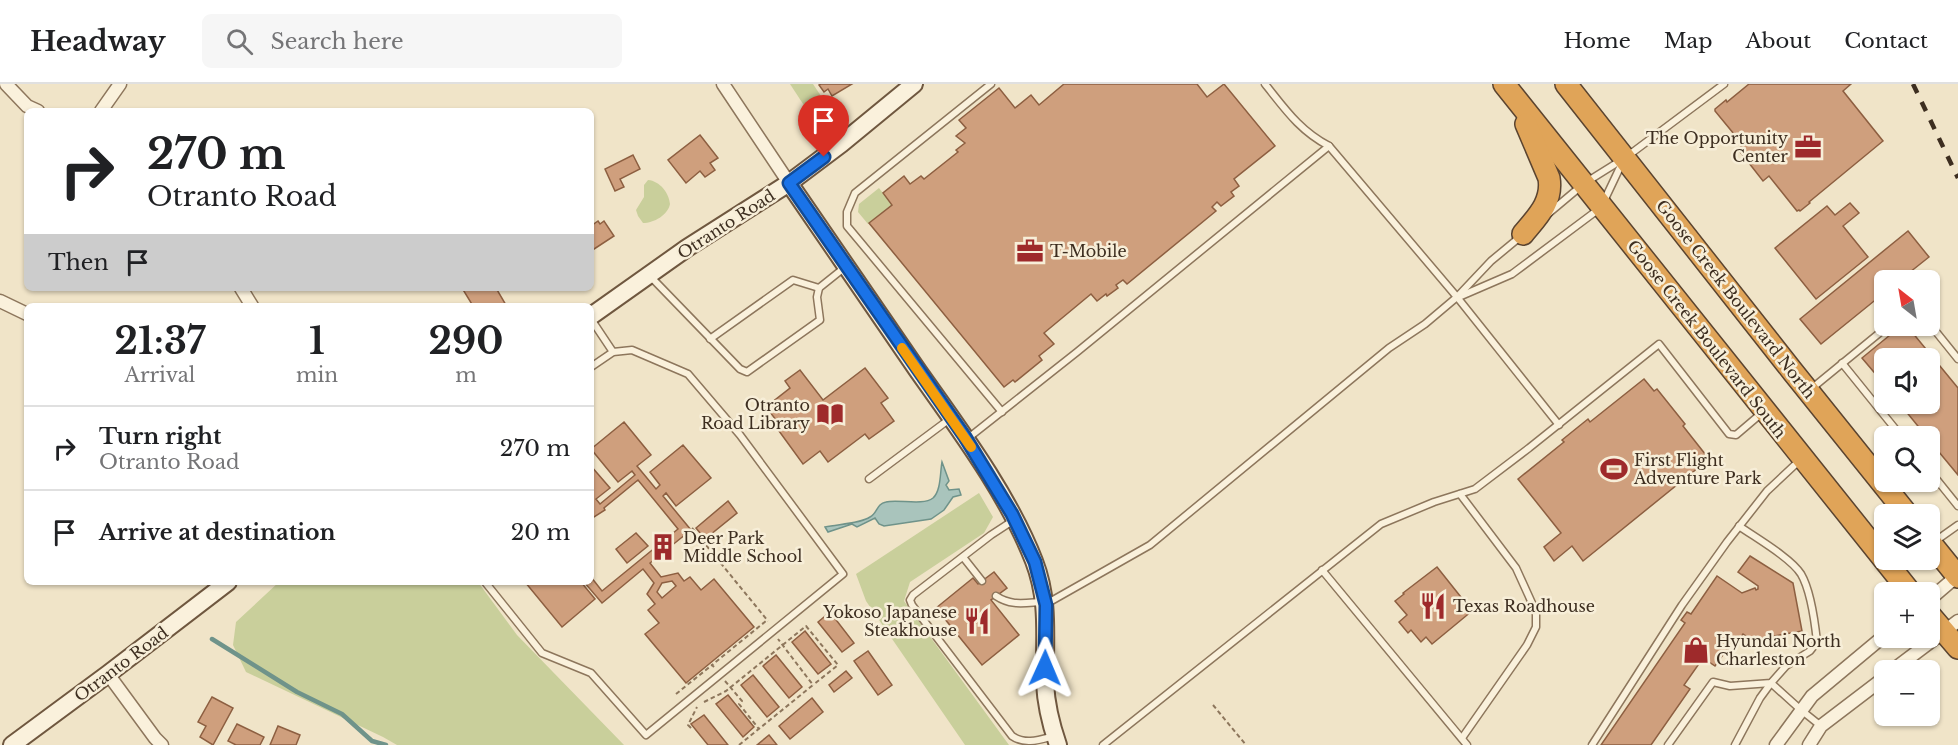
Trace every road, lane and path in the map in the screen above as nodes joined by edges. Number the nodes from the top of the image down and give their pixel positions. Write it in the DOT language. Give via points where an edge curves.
graph roads {
  1 [pos="6,84"];
  2 [pos="120,84"];
  3 [pos="723,84"];
  4 [pos="991,84"];
  5 [pos="1265,84"];
  6 [pos="1566,84"];
  7 [pos="1724,84"];
  8 [pos="907,86"];
  9 [pos="1510,92"];
  10 [pos="31,108"];
  11 [pos="103,108"];
  12 [pos="1329,146"];
  13 [pos="1625,158"];
  14 [pos="789,183"];
  15 [pos="1584,184"];
  16 [pos="1602,207"];
  17 [pos="1523,234"];
  18 [pos="846,267"];
  19 [pos="648,275"];
  20 [pos="819,288"];
  21 [pos="1457,297"];
  22 [pos="0,300"];
  23 [pos="24,312"];
  24 [pos="594,315"];
  25 [pos="594,322"];
  26 [pos="1876,336"];
  27 [pos="1939,336"];
  28 [pos="710,339"];
  29 [pos="613,352"];
  30 [pos="1958,359"];
  31 [pos="1842,363"];
  32 [pos="594,364"];
  33 [pos="1808,391"];
  34 [pos="1764,411"];
  35 [pos="1002,412"];
  36 [pos="951,417"];
  37 [pos="1559,425"];
  38 [pos="1893,426"];
  39 [pos="966,439"];
  40 [pos="1802,459"];
  41 [pos="869,479"];
  42 [pos="1940,484"];
  43 [pos="1460,494"];
  44 [pos="1899,504"];
  45 [pos="1958,506"];
  46 [pos="1015,520"];
  47 [pos="1958,525"];
  48 [pos="1739,526"];
  49 [pos="1940,537"];
  50 [pos="1940,555"];
  51 [pos="963,557"];
  52 [pos="1322,570"];
  53 [pos="1957,576"];
  54 [pos="982,581"];
  55 [pos="1902,582"];
  56 [pos="224,585"];
  57 [pos="487,585"];
  58 [pos="1940,591"];
  59 [pos="996,596"];
  60 [pos="1045,603"];
  61 [pos="1951,626"];
  62 [pos="1874,644"];
  63 [pos="1958,648"];
  64 [pos="1906,660"];
  65 [pos="712,665"];
  66 [pos="108,674"];
  67 [pos="1771,683"];
  68 [pos="813,685"];
  69 [pos="1874,686"];
  70 [pos="676,694"];
  71 [pos="1213,705"];
  72 [pos="1801,710"];
  73 [pos="1821,726"];
  74 [pos="691,728"];
  75 [pos="1462,738"];
  76 [pos="1057,740"];
  77 [pos="12,745"];
  78 [pos="162,745"];
  79 [pos="1103,745"];
  80 [pos="1246,745"];
  81 [pos="1467,745"];
  82 [pos="1593,745"];
  83 [pos="1668,745"];
  84 [pos="1735,745"];
  85 [pos="1776,745"];
  86 [pos="1809,745"];
  1 -- 10 [label="street"];
  2 -- 11 [label="street"];
  3 -- 14 [label="street"];
  4 -- 35 [label="lane" via="855,193 847,212 847,226"];
  5 -- 12 [label="lane" via="1299,126"];
  6 -- 13 [label="highway, Goose Creek Boulevard North"];
  7 -- 13 [label="lane"];
  8 -- 14 [label="street, Otranto Road"];
  9 -- 15 [label="highway, Goose Creek Boulevard South"];
  9 -- 17 [label="highway" via="1551,188 1546,205"];
  12 -- 21 [label="lane"];
  12 -- 35 [label="lane"];
  13 -- 15 [label="lane"];
  13 -- 16 [label="lane"];
  13 -- 33 [label="highway, Goose Creek Boulevard North"];
  14 -- 18 [label="street"];
  14 -- 19 [label="street, Otranto Road"];
  15 -- 16 [label="highway, Goose Creek Boulevard South"];
  15 -- 17 [label="lane"];
  16 -- 21 [label="lane" via="1512,274"];
  16 -- 34 [label="highway, Goose Creek Boulevard South"];
  17 -- 21 [label="lane"];
  18 -- 20 [label="lane"];
  18 -- 36 [label="street"];
  19 -- 24 [label="street, Otranto Road"];
  19 -- 28 [label="lane"];
  20 -- 28 [label="lane" via="793,280"];
  20 -- 28 [label="lane" via="820,320 747,372"];
  21 -- 37 [label="lane"];
  21 -- 60 [label="lane" via="1389,348 1150,545"];
  22 -- 23 [label="street"];
  25 -- 29 [label="lane"];
  26 -- 31 [label="lane"];
  27 -- 30 [label="lane"];
  29 -- 32 [label="lane"];
  29 -- 57 [label="lane" via="632,350 688,374 740,435 843,574 646,735 591,673 542,653"];
  31 -- 33 [label="lane"];
  31 -- 38 [label="lane"];
  33 -- 44 [label="highway, Goose Creek Boulevard North"];
  34 -- 37 [label="lane" via="1736,435 1730,434 1659,344"];
  34 -- 40 [label="highway, Goose Creek Boulevard South"];
  35 -- 39 [label="lane"];
  36 -- 39 [label="street"];
  36 -- 41 [label="lane"];
  37 -- 43 [label="lane" via="1475,489"];
  39 -- 46 [label="street"];
  40 -- 48 [label="lane" via="1767,491"];
  40 -- 55 [label="highway, Goose Creek Boulevard South"];
  42 -- 45 [label="lane"];
  43 -- 52 [label="lane" via="1381,524"];
  43 -- 75 [label="lane" via="1516,568 1536,612 1536,627 1527,645"];
  46 -- 51 [label="lane"];
  46 -- 60 [label="street" via="1035,562"];
  47 -- 49 [label="lane"];
  48 -- 67 [label="lane" via="1801,573 1807,590 1816,642"];
  48 -- 82 [label="lane" via="1682,605"];
  50 -- 53 [label="highway"];
  51 -- 54 [label="lane"];
  51 -- 76 [label="lane" via="913,595 912,605 1012,736 1029,743"];
  52 -- 75 [label="lane"];
  52 -- 79 [label="lane"];
  53 -- 58 [label="street"];
  56 -- 66 [label="street, Otranto Road"];
  59 -- 60 [label="lane" via="1014,604"];
  60 -- 76 [label="street" via="1045,685"];
  61 -- 63 [label="highway"];
  61 -- 64 [label="street"];
  62 -- 72 [label="street"];
  65 -- 70 [label="path"];
  66 -- 77 [label="street, Otranto Road"];
  66 -- 78 [label="street"];
  67 -- 72 [label="lane"];
  67 -- 83 [label="lane" via="1730,686 1713,682"];
  67 -- 84 [label="lane"];
  68 -- 74 [label="path" via="838,665 806,626 726,691 698,706 689,721"];
  69 -- 73 [label="street"];
  71 -- 80 [label="path"];
  72 -- 73 [label="lane"];
  72 -- 85 [label="street"];
  73 -- 86 [label="street"];
  75 -- 81 [label="lane"];
}
